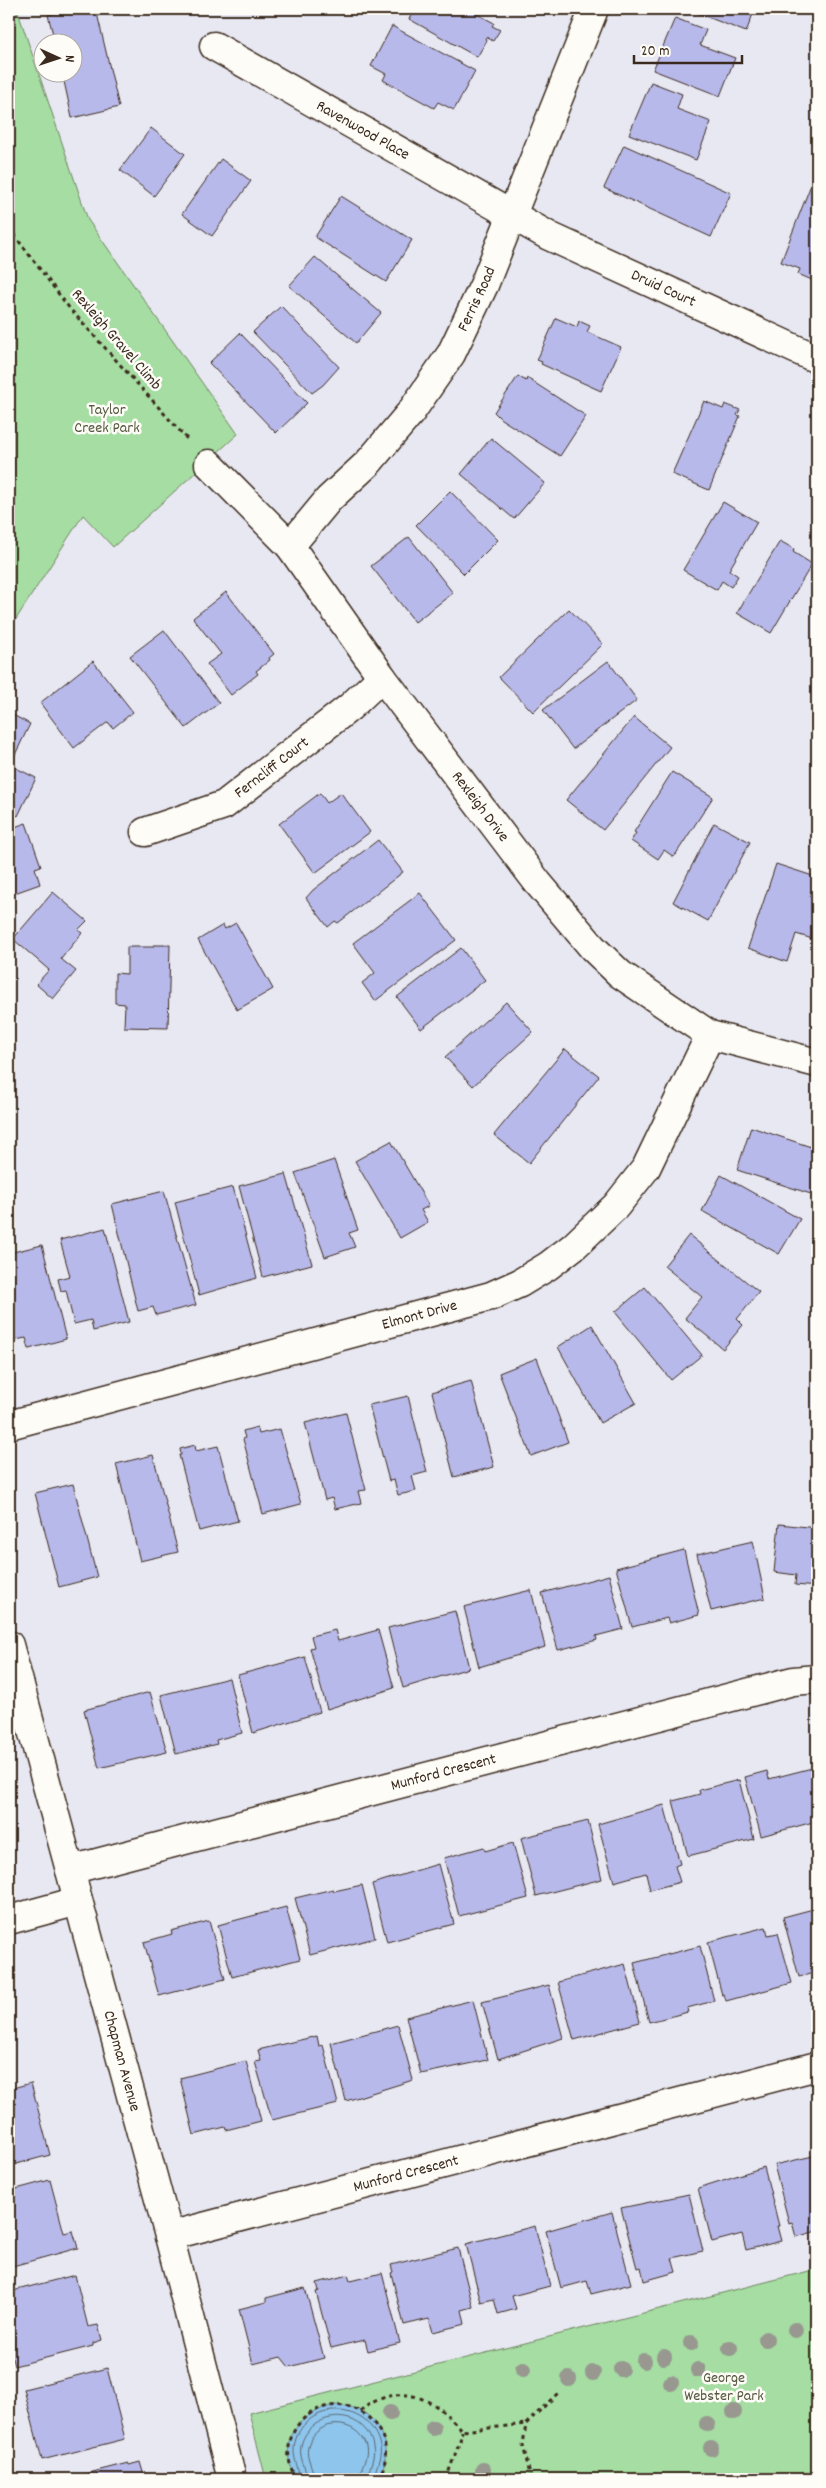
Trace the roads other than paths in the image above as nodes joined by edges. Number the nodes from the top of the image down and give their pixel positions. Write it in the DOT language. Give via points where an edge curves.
graph roads {
  1 [pos="594,9"];
  2 [pos="214,46"];
  3 [pos="511,216"];
  4 [pos="817,358"];
  5 [pos="209,464"];
  6 [pos="290,546"];
  7 [pos="382,677"];
  8 [pos="145,832"];
  9 [pos="710,1035"];
  10 [pos="817,1063"];
  11 [pos="9,1426"];
  12 [pos="9,1645"];
  13 [pos="817,1680"];
  14 [pos="70,1870"];
  15 [pos="78,1901"];
  16 [pos="9,1920"];
  17 [pos="817,2066"];
  18 [pos="169,2236"];
  19 [pos="232,2479"];
  1 -- 3 [label="street, Ferris Road"];
  2 -- 3 [label="street, Ravenwood Place"];
  3 -- 4 [label="street, Druid Court"];
  3 -- 6 [label="street, Ferris Road" via="484,285 451,354 412,412 368,463 329,499"];
  5 -- 6 [label="street, Rexleigh Drive"];
  6 -- 7 [label="street, Rexleigh Drive"];
  7 -- 8 [label="street, Ferncliff Court" via="350,707 224,805"];
  7 -- 9 [label="street, Rexleigh Drive" via="538,883 594,948 620,974"];
  9 -- 10 [label="street, Rexleigh Drive"];
  9 -- 11 [label="street, Elmont Drive" via="641,1174 616,1206 574,1246 520,1283 491,1296"];
  12 -- 14 [label="street, Chapman Avenue"];
  13 -- 14 [label="street, Munford Crescent" via="792,1681"];
  14 -- 15 [label="street, Chapman Avenue"];
  15 -- 16 [label="street"];
  15 -- 18 [label="street, Chapman Avenue"];
  17 -- 18 [label="street, Munford Crescent"];
  18 -- 19 [label="street, Chapman Avenue"];
}
